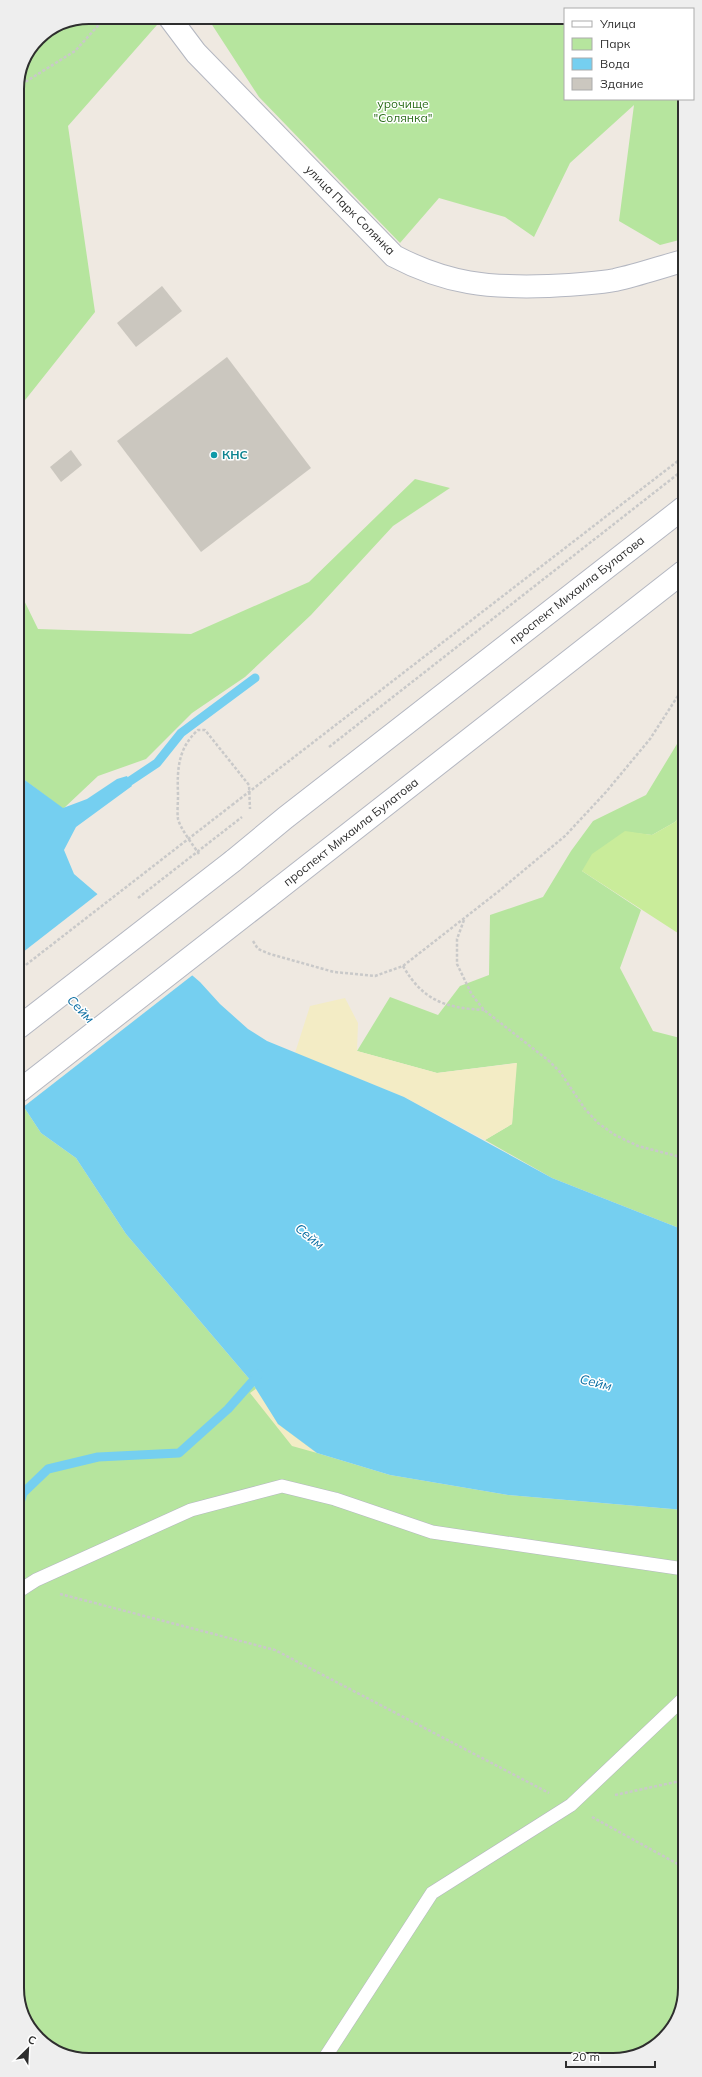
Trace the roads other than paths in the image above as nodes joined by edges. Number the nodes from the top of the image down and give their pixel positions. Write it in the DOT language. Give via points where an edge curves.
graph roads {
  1 [pos="174,24"];
  2 [pos="678,262"];
  3 [pos="678,512"];
  4 [pos="678,576"];
  5 [pos="24,1023"];
  6 [pos="24,1087"];
  7 [pos="678,1568"];
  8 [pos="24,1588"];
  9 [pos="678,1704"];
  10 [pos="328,2053"];
  1 -- 2 [label="street, улица Парк Солянка" via="196,53 394,256 420,270 470,283 518,287 615,280"];
  3 -- 5 [label="street, проспект Михаила Булатова, bridge"];
  4 -- 6 [label="street, проспект Михаила Булатова, bridge"];
  7 -- 8 [label="lane" via="432,1532 335,1499 282,1486 192,1510 36,1580"];
  9 -- 10 [label="lane" via="571,1805 432,1893"];
}
